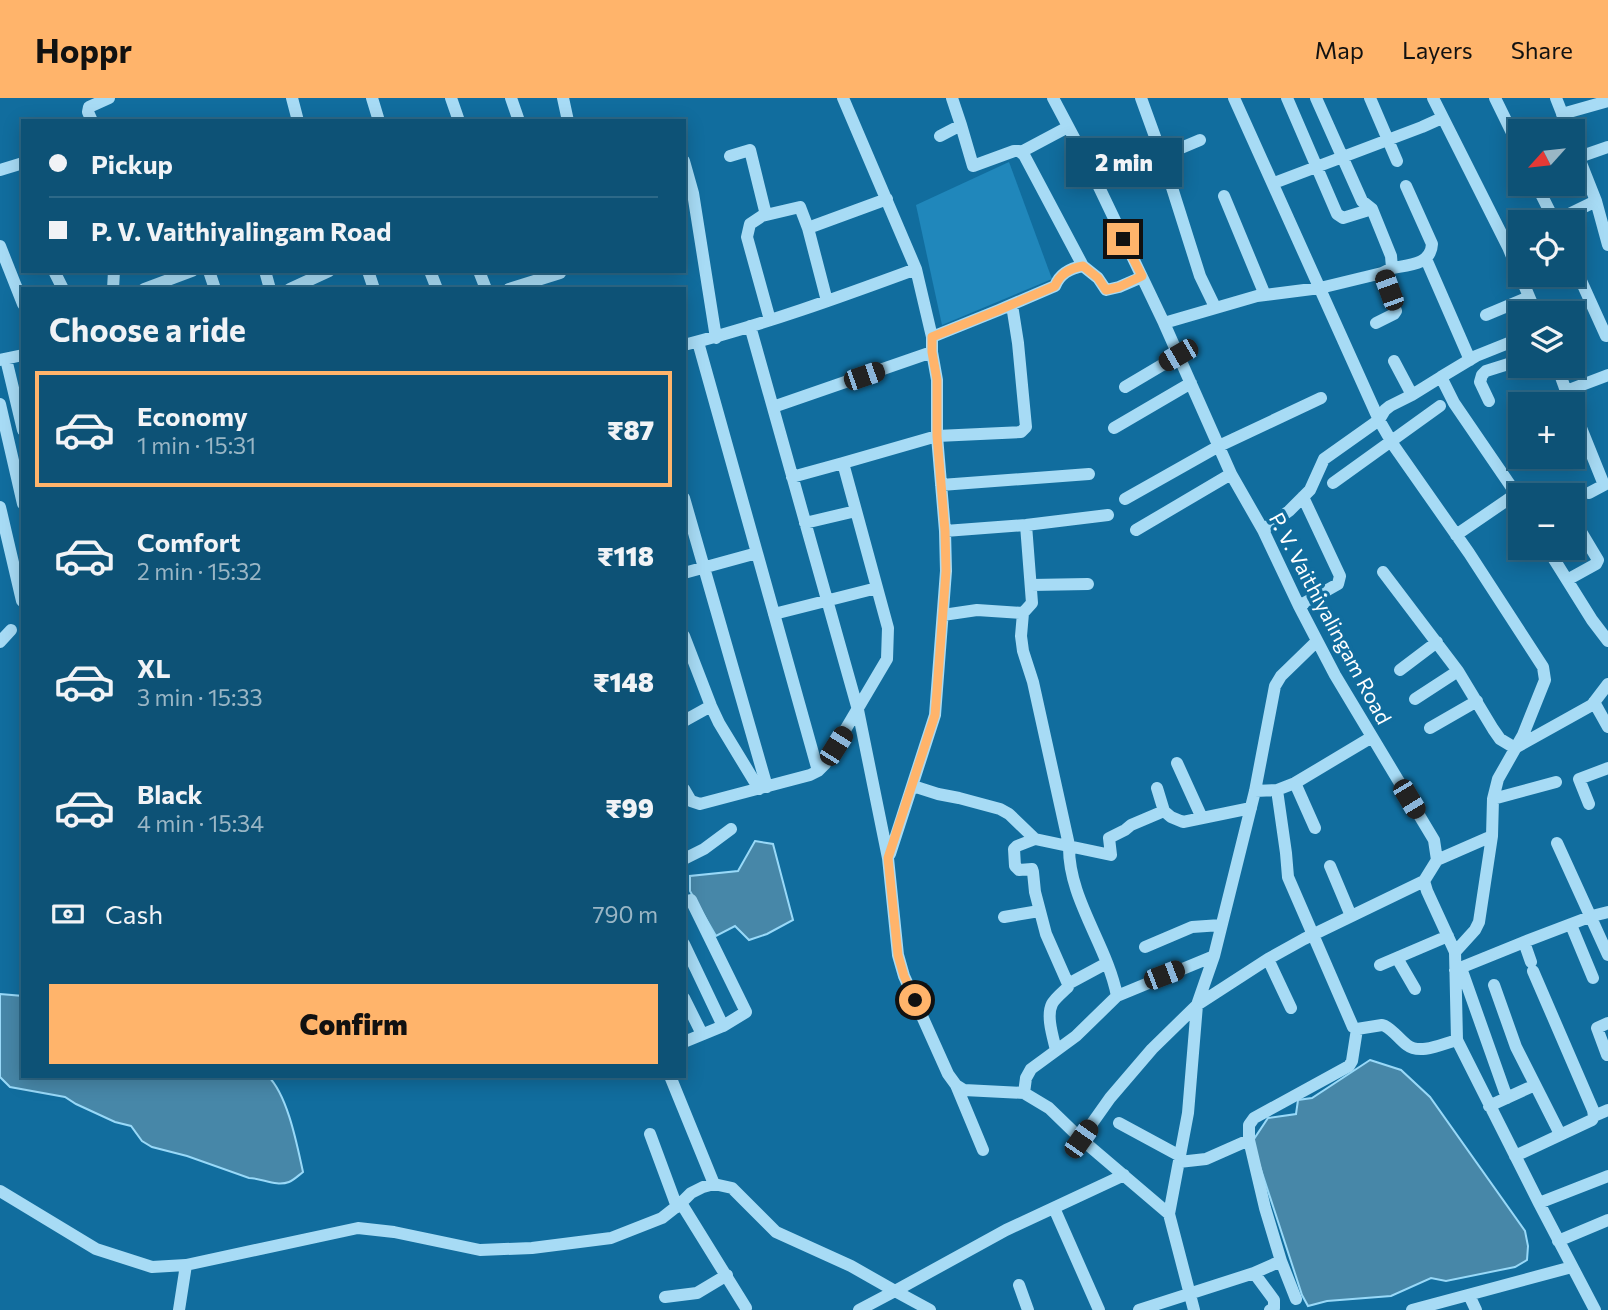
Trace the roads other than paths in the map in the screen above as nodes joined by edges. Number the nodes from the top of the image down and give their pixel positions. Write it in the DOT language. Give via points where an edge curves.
graph roads {
  1 [pos="109,98"];
  2 [pos="292,98"];
  3 [pos="372,98"];
  4 [pos="451,98"];
  5 [pos="511,98"];
  6 [pos="563,98"];
  7 [pos="843,98"];
  8 [pos="951,98"];
  9 [pos="1053,98"];
  10 [pos="1141,98"];
  11 [pos="1234,98"];
  12 [pos="1286,98"];
  13 [pos="1316,98"];
  14 [pos="1370,98"];
  15 [pos="1433,98"];
  16 [pos="1495,98"];
  17 [pos="1556,98"];
  18 [pos="1608,101"];
  19 [pos="1562,114"];
  20 [pos="1442,118"];
  21 [pos="91,119"];
  22 [pos="297,119"];
  23 [pos="378,119"];
  24 [pos="458,119"];
  25 [pos="518,119"];
  26 [pos="568,119"];
  27 [pos="1564,119"];
  28 [pos="1508,124"];
  29 [pos="961,125"];
  30 [pos="1068,127"];
  31 [pos="940,136"];
  32 [pos="1200,140"];
  33 [pos="1388,140"];
  34 [pos="1608,147"];
  35 [pos="1021,152"];
  36 [pos="1586,154"];
  37 [pos="730,156"];
  38 [pos="1162,156"];
  39 [pos="1342,156"];
  40 [pos="1397,161"];
  41 [pos="21,164"];
  42 [pos="1317,166"];
  43 [pos="686,169"];
  44 [pos="0,170"];
  45 [pos="1586,176"];
  46 [pos="1274,183"];
  47 [pos="1406,186"];
  48 [pos="1224,196"];
  49 [pos="887,200"];
  50 [pos="1597,201"];
  51 [pos="1372,209"];
  52 [pos="1579,210"];
  53 [pos="766,215"];
  54 [pos="808,228"];
  55 [pos="1608,244"];
  56 [pos="0,246"];
  57 [pos="1508,247"];
  58 [pos="1426,258"];
  59 [pos="1083,266"];
  60 [pos="916,269"];
  61 [pos="1387,270"];
  62 [pos="187,273"];
  63 [pos="324,273"];
  64 [pos="560,273"];
  65 [pos="1142,276"];
  66 [pos="149,287"];
  67 [pos="294,287"];
  68 [pos="518,287"];
  69 [pos="1524,287"];
  70 [pos="1584,287"];
  71 [pos="1320,288"];
  72 [pos="1265,295"];
  73 [pos="1529,298"];
  74 [pos="21,299"];
  75 [pos="827,301"];
  76 [pos="1530,301"];
  77 [pos="1012,305"];
  78 [pos="1215,307"];
  79 [pos="1486,315"];
  80 [pos="770,320"];
  81 [pos="1164,323"];
  82 [pos="1376,323"];
  83 [pos="750,326"];
  84 [pos="1606,336"];
  85 [pos="932,337"];
  86 [pos="716,338"];
  87 [pos="698,342"];
  88 [pos="1508,344"];
  89 [pos="686,345"];
  90 [pos="932,352"];
  91 [pos="21,355"];
  92 [pos="1178,355"];
  93 [pos="3,359"];
  94 [pos="1470,360"];
  95 [pos="1394,361"];
  96 [pos="1508,364"];
  97 [pos="1608,374"];
  98 [pos="1441,377"];
  99 [pos="1561,378"];
  100 [pos="1191,383"];
  101 [pos="1125,387"];
  102 [pos="1566,391"];
  103 [pos="1412,395"];
  104 [pos="1321,398"];
  105 [pos="1489,401"];
  106 [pos="0,404"];
  107 [pos="1440,406"];
  108 [pos="772,407"];
  109 [pos="1380,420"];
  110 [pos="21,423"];
  111 [pos="1114,428"];
  112 [pos="937,436"];
  113 [pos="1585,438"];
  114 [pos="1392,442"];
  115 [pos="1219,446"];
  116 [pos="843,463"];
  117 [pos="1089,474"];
  118 [pos="1231,474"];
  119 [pos="792,477"];
  120 [pos="1509,483"];
  121 [pos="1333,484"];
  122 [pos="941,485"];
  123 [pos="1589,493"];
  124 [pos="21,495"];
  125 [pos="1303,497"];
  126 [pos="1125,499"];
  127 [pos="1508,504"];
  128 [pos="686,505"];
  129 [pos="0,507"];
  130 [pos="856,511"];
  131 [pos="1108,515"];
  132 [pos="805,523"];
  133 [pos="1026,525"];
  134 [pos="1136,530"];
  135 [pos="1263,530"];
  136 [pos="945,531"];
  137 [pos="1455,535"];
  138 [pos="1585,538"];
  139 [pos="757,553"];
  140 [pos="1554,560"];
  141 [pos="703,567"];
  142 [pos="686,572"];
  143 [pos="1383,572"];
  144 [pos="1567,580"];
  145 [pos="1088,583"];
  146 [pos="1031,585"];
  147 [pos="877,588"];
  148 [pos="21,597"];
  149 [pos="827,601"];
  150 [pos="1299,606"];
  151 [pos="1023,613"];
  152 [pos="774,614"];
  153 [pos="943,615"];
  154 [pos="11,630"];
  155 [pos="686,641"];
  156 [pos="1317,641"];
  157 [pos="1608,641"];
  158 [pos="0,642"];
  159 [pos="1437,642"];
  160 [pos="1400,670"];
  161 [pos="1458,671"];
  162 [pos="1608,684"];
  163 [pos="1415,699"];
  164 [pos="1477,701"];
  165 [pos="1594,702"];
  166 [pos="711,706"];
  167 [pos="858,710"];
  168 [pos="686,719"];
  169 [pos="1608,727"];
  170 [pos="1430,728"];
  171 [pos="1372,737"];
  172 [pos="1515,748"];
  173 [pos="1177,763"];
  174 [pos="1608,768"];
  175 [pos="818,771"];
  176 [pos="1556,782"];
  177 [pos="1295,783"];
  178 [pos="913,786"];
  179 [pos="763,788"];
  180 [pos="1157,788"];
  181 [pos="1277,790"];
  182 [pos="1255,791"];
  183 [pos="686,792"];
  184 [pos="1493,799"];
  185 [pos="1589,804"];
  186 [pos="1251,808"];
  187 [pos="1164,811"];
  188 [pos="1202,818"];
  189 [pos="732,828"];
  190 [pos="1315,828"];
  191 [pos="1492,836"];
  192 [pos="1035,839"];
  193 [pos="1557,843"];
  194 [pos="1069,845"];
  195 [pos="686,858"];
  196 [pos="888,858"];
  197 [pos="1437,860"];
  198 [pos="1330,866"];
  199 [pos="1424,881"];
  200 [pos="691,900"];
  201 [pos="1039,911"];
  202 [pos="1608,912"];
  203 [pos="1350,916"];
  204 [pos="1592,916"];
  205 [pos="1004,917"];
  206 [pos="1222,925"];
  207 [pos="1571,925"];
  208 [pos="1314,934"];
  209 [pos="1448,936"];
  210 [pos="1524,942"];
  211 [pos="1145,947"];
  212 [pos="686,948"];
  213 [pos="1455,952"];
  214 [pos="1608,955"];
  215 [pos="1214,956"];
  216 [pos="1397,958"];
  217 [pos="1268,959"];
  218 [pos="1107,963"];
  219 [pos="1380,965"];
  220 [pos="1458,969"];
  221 [pos="1593,978"];
  222 [pos="1068,984"];
  223 [pos="1494,985"];
  224 [pos="1415,989"];
  225 [pos="1116,996"];
  226 [pos="686,1002"];
  227 [pos="1197,1005"];
  228 [pos="1291,1007"];
  229 [pos="1608,1023"];
  230 [pos="723,1026"];
  231 [pos="1357,1029"];
  232 [pos="702,1034"];
  233 [pos="1457,1040"];
  234 [pos="686,1041"];
  235 [pos="1056,1050"];
  236 [pos="1608,1054"];
  237 [pos="671,1078"];
  238 [pos="956,1085"];
  239 [pos="1535,1085"];
  240 [pos="1024,1093"];
  241 [pos="1507,1098"];
  242 [pos="1489,1106"];
  243 [pos="1608,1110"];
  244 [pos="1594,1116"];
  245 [pos="1119,1123"];
  246 [pos="650,1134"];
  247 [pos="1560,1134"];
  248 [pos="1081,1139"];
  249 [pos="1249,1140"];
  250 [pos="984,1150"];
  251 [pos="1515,1156"];
  252 [pos="1180,1159"];
  253 [pos="1124,1175"];
  254 [pos="1608,1176"];
  255 [pos="714,1184"];
  256 [pos="0,1191"];
  257 [pos="1539,1203"];
  258 [pos="679,1205"];
  259 [pos="1054,1208"];
  260 [pos="1170,1214"];
  261 [pos="1608,1220"];
  262 [pos="1558,1241"];
  263 [pos="1281,1261"];
  264 [pos="186,1265"];
  265 [pos="1572,1267"];
  266 [pos="1254,1273"];
  267 [pos="727,1275"];
  268 [pos="1019,1285"];
  269 [pos="895,1291"];
  270 [pos="1190,1294"];
  271 [pos="1469,1295"];
  272 [pos="665,1297"];
  273 [pos="1296,1299"];
  274 [pos="746,1308"];
  275 [pos="924,1308"];
  276 [pos="1274,1309"];
  277 [pos="179,1310"];
  278 [pos="859,1310"];
  279 [pos="1028,1310"];
  280 [pos="1099,1310"];
  281 [pos="1139,1310"];
  282 [pos="1194,1310"];
  283 [pos="1412,1310"];
  284 [pos="1476,1310"];
  285 [pos="1595,1310"];
  1 -- 21 [label="street" via="89,107"];
  2 -- 22 [label="street"];
  3 -- 23 [label="street"];
  4 -- 24 [label="street"];
  5 -- 25 [label="street"];
  6 -- 26 [label="street"];
  7 -- 49 [label="street"];
  8 -- 29 [label="street"];
  9 -- 30 [label="street, P. V. Vaithiyalingam Road"];
  10 -- 38 [label="street"];
  11 -- 46 [label="street"];
  12 -- 42 [label="street"];
  13 -- 39 [label="street"];
  14 -- 33 [label="street"];
  15 -- 20 [label="street"];
  16 -- 28 [label="street"];
  17 -- 19 [label="street"];
  18 -- 19 [label="street"];
  19 -- 27 [label="street"];
  20 -- 33 [label="street"];
  20 -- 57 [label="street"];
  29 -- 31 [label="street"];
  29 -- 35 [label="street" via="973,166"];
  30 -- 35 [label="street"];
  30 -- 65 [label="street, P. V. Vaithiyalingam Road"];
  32 -- 38 [label="street"];
  33 -- 39 [label="street"];
  33 -- 40 [label="street"];
  34 -- 36 [label="street"];
  35 -- 59 [label="street"];
  37 -- 53 [label="street" via="750,150"];
  38 -- 78 [label="street" via="1200,276"];
  39 -- 42 [label="street"];
  39 -- 51 [label="street" via="1362,201"];
  41 -- 44 [label="street"];
  42 -- 46 [label="street"];
  42 -- 51 [label="street" via="1340,217"];
  43 -- 86 [label="street"];
  45 -- 50 [label="street"];
  46 -- 71 [label="street"];
  47 -- 58 [label="street" via="1432,244"];
  48 -- 72 [label="street"];
  49 -- 54 [label="street"];
  49 -- 60 [label="street"];
  50 -- 52 [label="street"];
  50 -- 55 [label="street"];
  51 -- 61 [label="street" via="1391,256"];
  53 -- 54 [label="street" via="800,207"];
  53 -- 80 [label="street" via="750,223 747,237"];
  54 -- 75 [label="street"];
  56 -- 74 [label="street"];
  58 -- 61 [label="street"];
  58 -- 94 [label="street"];
  59 -- 65 [label="street" via="1106,290"];
  59 -- 77 [label="street" via="1072,268 1055,286"];
  60 -- 75 [label="street"];
  60 -- 85 [label="street"];
  61 -- 71 [label="street"];
  61 -- 82 [label="street" via="1396,311"];
  62 -- 66 [label="street"];
  63 -- 67 [label="street"];
  64 -- 68 [label="street"];
  65 -- 81 [label="street, P. V. Vaithiyalingam Road"];
  69 -- 73 [label="street"];
  70 -- 84 [label="street"];
  71 -- 72 [label="street"];
  71 -- 109 [label="street"];
  72 -- 78 [label="street"];
  73 -- 76 [label="street"];
  73 -- 79 [label="street"];
  75 -- 80 [label="street"];
  77 -- 85 [label="street"];
  77 -- 112 [label="street" via="1026,427 1021,432"];
  78 -- 81 [label="street"];
  80 -- 83 [label="street"];
  81 -- 92 [label="street, P. V. Vaithiyalingam Road"];
  83 -- 86 [label="street"];
  83 -- 108 [label="street"];
  85 -- 90 [label="street"];
  86 -- 87 [label="street"];
  87 -- 89 [label="street"];
  87 -- 139 [label="street"];
  88 -- 94 [label="street"];
  90 -- 108 [label="street"];
  90 -- 112 [label="street"];
  91 -- 93 [label="street"];
  92 -- 100 [label="street, P. V. Vaithiyalingam Road"];
  92 -- 101 [label="street"];
  93 -- 110 [label="street"];
  94 -- 98 [label="street"];
  95 -- 103 [label="street"];
  96 -- 105 [label="street" via="1482,374 1480,382"];
  97 -- 102 [label="street"];
  98 -- 103 [label="street"];
  98 -- 120 [label="street"];
  99 -- 102 [label="street"];
  100 -- 111 [label="street"];
  100 -- 115 [label="street, P. V. Vaithiyalingam Road"];
  103 -- 109 [label="street" via="1390,405"];
  104 -- 115 [label="street"];
  106 -- 124 [label="street"];
  107 -- 114 [label="street"];
  108 -- 119 [label="street"];
  109 -- 114 [label="street"];
  109 -- 125 [label="street" via="1324,459"];
  112 -- 116 [label="street"];
  112 -- 122 [label="street"];
  113 -- 123 [label="street" via="1604,485"];
  114 -- 121 [label="street"];
  114 -- 137 [label="street"];
  115 -- 118 [label="street, P. V. Vaithiyalingam Road"];
  115 -- 126 [label="street"];
  116 -- 119 [label="street"];
  116 -- 130 [label="street"];
  117 -- 122 [label="street"];
  118 -- 134 [label="street"];
  118 -- 135 [label="street, P. V. Vaithiyalingam Road"];
  119 -- 132 [label="street"];
  122 -- 136 [label="street"];
  125 -- 135 [label="street"];
  125 -- 150 [label="street" via="1340,576 1338,584"];
  127 -- 137 [label="street"];
  128 -- 141 [label="street"];
  129 -- 148 [label="street"];
  130 -- 132 [label="street"];
  130 -- 147 [label="street"];
  131 -- 133 [label="street"];
  132 -- 149 [label="street"];
  133 -- 136 [label="street"];
  133 -- 146 [label="street"];
  135 -- 150 [label="street, P. V. Vaithiyalingam Road"];
  136 -- 153 [label="street"];
  137 -- 172 [label="street" via="1546,674"];
  138 -- 144 [label="street" via="1598,560"];
  139 -- 141 [label="street"];
  139 -- 152 [label="street"];
  140 -- 144 [label="street"];
  141 -- 142 [label="street"];
  141 -- 179 [label="street"];
  143 -- 159 [label="street"];
  144 -- 157 [label="street"];
  145 -- 146 [label="street"];
  146 -- 151 [label="street" via="1032,603"];
  147 -- 149 [label="street"];
  147 -- 167 [label="street" via="888,628 887,659"];
  149 -- 152 [label="street"];
  149 -- 167 [label="street"];
  150 -- 156 [label="street, P. V. Vaithiyalingam Road"];
  151 -- 153 [label="street" via="977,610"];
  151 -- 194 [label="street" via="1023,651"];
  152 -- 175 [label="street"];
  153 -- 178 [label="street" via="935,715"];
  154 -- 158 [label="street"];
  155 -- 166 [label="street"];
  156 -- 171 [label="street, P. V. Vaithiyalingam Road"];
  156 -- 182 [label="street" via="1278,681"];
  159 -- 160 [label="street"];
  159 -- 161 [label="street"];
  161 -- 163 [label="street"];
  161 -- 164 [label="street"];
  162 -- 165 [label="street"];
  164 -- 170 [label="street"];
  164 -- 172 [label="street" via="1500,739"];
  165 -- 169 [label="street"];
  165 -- 172 [label="street"];
  166 -- 168 [label="street"];
  166 -- 179 [label="street"];
  167 -- 175 [label="street"];
  167 -- 196 [label="street"];
  171 -- 177 [label="street"];
  171 -- 197 [label="street, P. V. Vaithiyalingam Road" via="1434,841"];
  172 -- 184 [label="street"];
  173 -- 188 [label="street"];
  174 -- 185 [label="street" via="1579,779"];
  175 -- 179 [label="street"];
  176 -- 184 [label="street"];
  177 -- 181 [label="street"];
  177 -- 190 [label="street"];
  178 -- 192 [label="street" via="1000,809"];
  178 -- 196 [label="street"];
  179 -- 183 [label="street" via="700,804"];
  180 -- 187 [label="street"];
  181 -- 182 [label="street"];
  181 -- 208 [label="street" via="1288,877"];
  182 -- 186 [label="street"];
  184 -- 191 [label="street"];
  186 -- 188 [label="street"];
  186 -- 206 [label="street"];
  187 -- 188 [label="street" via="1184,822"];
  187 -- 194 [label="street" via="1109,838 1111,855"];
  189 -- 195 [label="street"];
  191 -- 197 [label="street"];
  191 -- 213 [label="street" via="1478,926"];
  192 -- 194 [label="street"];
  192 -- 201 [label="street" via="1014,849 1014,866 1032,869"];
  193 -- 204 [label="street"];
  194 -- 218 [label="street" via="1074,883"];
  196 -- 238 [label="street" via="904,976"];
  197 -- 199 [label="street"];
  198 -- 203 [label="street"];
  199 -- 203 [label="street"];
  199 -- 209 [label="street"];
  200 -- 230 [label="street" via="746,1012"];
  201 -- 205 [label="street"];
  201 -- 222 [label="street"];
  202 -- 204 [label="street"];
  203 -- 208 [label="street"];
  204 -- 207 [label="street"];
  204 -- 214 [label="street"];
  206 -- 211 [label="street" via="1192,927"];
  206 -- 215 [label="street"];
  207 -- 210 [label="street"];
  207 -- 221 [label="street"];
  208 -- 217 [label="street"];
  208 -- 231 [label="street" via="1350,1023"];
  209 -- 213 [label="street"];
  209 -- 216 [label="street"];
  210 -- 220 [label="street"];
  210 -- 244 [label="street"];
  212 -- 230 [label="street"];
  213 -- 220 [label="street"];
  215 -- 225 [label="street"];
  215 -- 227 [label="street"];
  216 -- 219 [label="street"];
  216 -- 224 [label="street"];
  217 -- 227 [label="street"];
  217 -- 228 [label="street"];
  218 -- 222 [label="street"];
  218 -- 225 [label="street"];
  220 -- 233 [label="street"];
  220 -- 241 [label="street"];
  222 -- 235 [label="street" via="1050,1011"];
  223 -- 239 [label="street"];
  225 -- 235 [label="street"];
  226 -- 232 [label="street"];
  227 -- 248 [label="street" via="1152,1049"];
  227 -- 252 [label="street"];
  229 -- 236 [label="street" via="1597,1028"];
  230 -- 232 [label="street"];
  231 -- 233 [label="street" via="1385,1026 1415,1049"];
  231 -- 249 [label="street" via="1349,1066 1254,1118"];
  232 -- 234 [label="street"];
  233 -- 242 [label="street"];
  235 -- 240 [label="street" via="1031,1069"];
  237 -- 255 [label="street"];
  238 -- 240 [label="street" via="972,1091"];
  238 -- 250 [label="street"];
  239 -- 241 [label="street"];
  239 -- 247 [label="street"];
  240 -- 248 [label="street" via="1049,1108"];
  241 -- 242 [label="street"];
  242 -- 251 [label="street"];
  243 -- 244 [label="street"];
  244 -- 247 [label="street"];
  245 -- 252 [label="street"];
  246 -- 258 [label="street"];
  247 -- 251 [label="street"];
  248 -- 253 [label="street"];
  249 -- 252 [label="street" via="1206,1159"];
  249 -- 263 [label="street"];
  251 -- 257 [label="street"];
  252 -- 260 [label="street"];
  253 -- 259 [label="street"];
  253 -- 260 [label="street"];
  254 -- 257 [label="street"];
  255 -- 258 [label="street" via="691,1193"];
  255 -- 269 [label="street" via="732,1188 776,1232"];
  256 -- 264 [label="street" via="96,1249 152,1267"];
  257 -- 262 [label="street"];
  258 -- 264 [label="street" via="662,1218 611,1238 532,1248 480,1250 358,1228"];
  258 -- 267 [label="street"];
  259 -- 269 [label="street"];
  259 -- 280 [label="street"];
  260 -- 270 [label="street"];
  261 -- 262 [label="street"];
  262 -- 265 [label="street"];
  263 -- 266 [label="street"];
  263 -- 273 [label="street"];
  264 -- 277 [label="street"];
  265 -- 271 [label="street"];
  265 -- 285 [label="street"];
  266 -- 270 [label="street"];
  266 -- 276 [label="street" via="1274,1300"];
  267 -- 272 [label="street" via="697,1293"];
  267 -- 274 [label="street"];
  268 -- 279 [label="street"];
  269 -- 275 [label="street"];
  269 -- 278 [label="street"];
  270 -- 281 [label="street"];
  270 -- 282 [label="street"];
  271 -- 283 [label="street"];
  271 -- 284 [label="street"];
}
